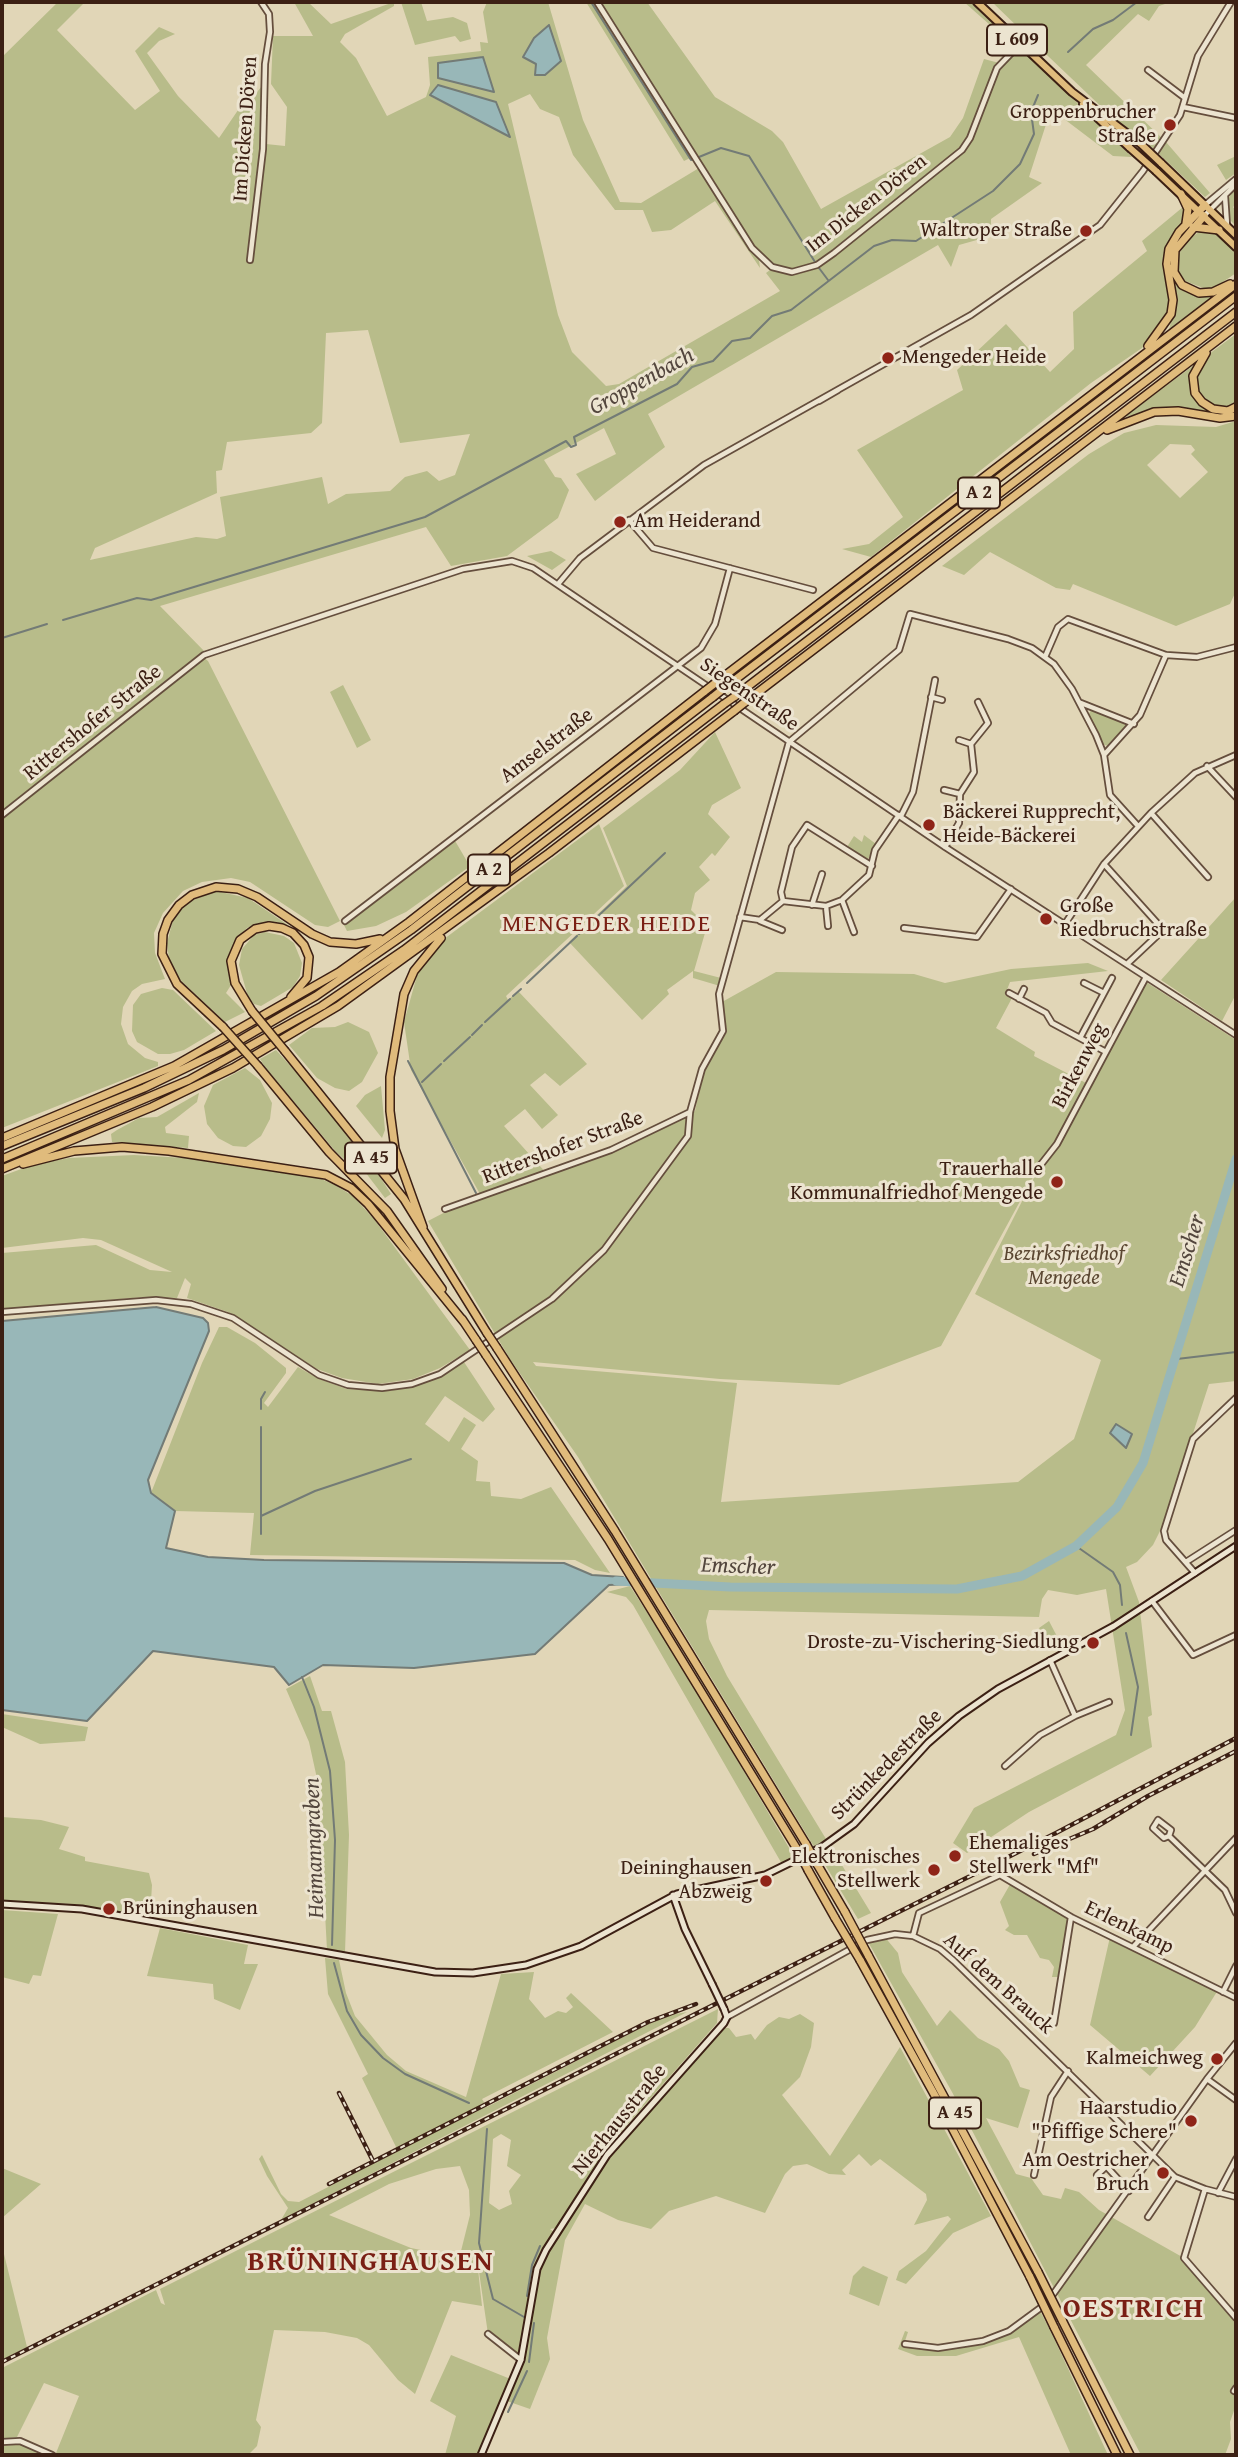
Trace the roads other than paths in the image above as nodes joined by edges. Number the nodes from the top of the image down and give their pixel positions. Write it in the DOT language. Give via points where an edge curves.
graph roads {
  1 [pos="261,2"];
  2 [pos="597,2"];
  3 [pos="977,2"];
  4 [pos="1231,2"];
  5 [pos="1021,43"];
  6 [pos="1148,69"];
  7 [pos="1072,92"];
  8 [pos="1185,98"];
  9 [pos="1183,107"];
  10 [pos="1236,118"];
  11 [pos="1236,181"];
  12 [pos="1181,194"];
  13 [pos="1225,196"];
  14 [pos="1205,211"];
  15 [pos="1227,226"];
  16 [pos="1189,227"];
  17 [pos="1219,230"];
  18 [pos="1236,234"];
  19 [pos="1236,247"];
  20 [pos="250,260"];
  21 [pos="1236,282"];
  22 [pos="1236,296"];
  23 [pos="1236,312"];
  24 [pos="1236,326"];
  25 [pos="1215,342"];
  26 [pos="1134,362"];
  27 [pos="1236,407"];
  28 [pos="1236,416"];
  29 [pos="1088,440"];
  30 [pos="629,520"];
  31 [pos="730,568"];
  32 [pos="558,584"];
  33 [pos="806,588"];
  34 [pos="813,590"];
  35 [pos="804,598"];
  36 [pos="1236,647"];
  37 [pos="204,655"];
  38 [pos="1166,655"];
  39 [pos="1045,657"];
  40 [pos="679,666"];
  41 [pos="935,680"];
  42 [pos="931,697"];
  43 [pos="942,700"];
  44 [pos="978,702"];
  45 [pos="1080,703"];
  46 [pos="1134,724"];
  47 [pos="958,740"];
  48 [pos="789,742"];
  49 [pos="971,744"];
  50 [pos="1104,755"];
  51 [pos="1236,755"];
  52 [pos="1207,766"];
  53 [pos="944,790"];
  54 [pos="960,794"];
  55 [pos="1236,797"];
  56 [pos="1152,813"];
  57 [pos="2,815"];
  58 [pos="900,815"];
  59 [pos="1138,826"];
  60 [pos="945,847"];
  61 [pos="1104,864"];
  62 [pos="872,866"];
  63 [pos="822,874"];
  64 [pos="1208,877"];
  65 [pos="1011,889"];
  66 [pos="842,900"];
  67 [pos="783,901"];
  68 [pos="812,905"];
  69 [pos="826,906"];
  70 [pos="476,907"];
  71 [pos="740,917"];
  72 [pos="760,920"];
  73 [pos="345,921"];
  74 [pos="1065,924"];
  75 [pos="1158,924"];
  76 [pos="828,926"];
  77 [pos="904,928"];
  78 [pos="782,930"];
  79 [pos="854,932"];
  80 [pos="1161,932"];
  81 [pos="387,937"];
  82 [pos="1127,964"];
  83 [pos="1146,977"];
  84 [pos="1112,978"];
  85 [pos="1084,983"];
  86 [pos="1024,989"];
  87 [pos="1009,993"];
  88 [pos="1104,993"];
  89 [pos="1019,999"];
  90 [pos="263,1017"];
  91 [pos="1236,1035"];
  92 [pos="1080,1038"];
  93 [pos="1106,1052"];
  94 [pos="690,1112"];
  95 [pos="2,1138"];
  96 [pos="2,1146"];
  97 [pos="2,1159"];
  98 [pos="1039,1167"];
  99 [pos="5,1168"];
  100 [pos="445,1209"];
  101 [pos="423,1227"];
  102 [pos="2,1312"];
  103 [pos="464,1322"];
  104 [pos="1236,1398"];
  105 [pos="1236,1530"];
  106 [pos="1236,1546"];
  107 [pos="1186,1562"];
  108 [pos="1195,1573"];
  109 [pos="1152,1601"];
  110 [pos="1236,1635"];
  111 [pos="1049,1660"];
  112 [pos="1109,1702"];
  113 [pos="1075,1716"];
  114 [pos="1005,1766"];
  115 [pos="1170,1836"];
  116 [pos="1236,1838"];
  117 [pos="1205,1871"];
  118 [pos="673,1895"];
  119 [pos="2,1904"];
  120 [pos="1236,1913"];
  121 [pos="1071,1917"];
  122 [pos="913,1936"];
  123 [pos="1133,1947"];
  124 [pos="1236,1966"];
  125 [pos="1223,1992"];
  126 [pos="1236,1998"];
  127 [pos="727,2017"];
  128 [pos="1054,2022"];
  129 [pos="1236,2043"];
  130 [pos="1068,2071"];
  131 [pos="1207,2079"];
  132 [pos="1236,2100"];
  133 [pos="1153,2154"];
  134 [pos="1114,2159"];
  135 [pos="1236,2159"];
  136 [pos="1106,2166"];
  137 [pos="1034,2175"];
  138 [pos="1097,2175"];
  139 [pos="1175,2177"];
  140 [pos="1205,2189"];
  141 [pos="1129,2191"];
  142 [pos="1217,2193"];
  143 [pos="1236,2197"];
  144 [pos="1147,2217"];
  145 [pos="1236,2318"];
  146 [pos="488,2334"];
  147 [pos="905,2344"];
  148 [pos="521,2360"];
  149 [pos="2,2442"];
  150 [pos="52,2455"];
  151 [pos="481,2455"];
  152 [pos="1117,2455"];
  153 [pos="1130,2455"];
  1 -- 20 [label="street, Im Dicken Dören" via="269,14 270,32"];
  2 -- 5 [label="street, Im Dicken Dören" via="752,248 772,267 792,272 808,269 834,253 962,150 997,68"];
  3 -- 5 [label="main road, L 609"];
  4 -- 8 [label="street" via="1198,56"];
  5 -- 7 [label="main road, L 609"];
  6 -- 8 [label="street"];
  7 -- 12 [label="main road, L 609, bridge"];
  7 -- 14 [label="main road, L 609, bridge" via="1141,144"];
  8 -- 9 [label="street"];
  9 -- 10 [label="street"];
  9 -- 30 [label="street" via="1143,171 1100,225 971,315 704,465"];
  11 -- 13 [label="street"];
  11 -- 14 [label="street"];
  12 -- 14 [label="main road, L 609"];
  12 -- 16 [label="highway"];
  13 -- 14 [label="street"];
  13 -- 15 [label="street"];
  14 -- 15 [label="main road, L 609"];
  14 -- 16 [label="highway"];
  14 -- 17 [label="main road, L 609"];
  15 -- 18 [label="main road, L 609"];
  16 -- 17 [label="highway"];
  16 -- 21 [label="highway" via="1174,257 1174,272 1182,285 1205,294"];
  16 -- 26 [label="highway" via="1172,242 1167,256 1171,314"];
  17 -- 19 [label="main road, L 609"];
  21 -- 26 [label="highway"];
  22 -- 96 [label="highway, A 2, bridge" via="411,930 316,996 223,1050 144,1088"];
  23 -- 97 [label="highway, A 2, bridge" via="404,950 322,1006 189,1080"];
  24 -- 25 [label="highway"];
  25 -- 27 [label="highway" via="1195,369 1193,387 1213,409"];
  25 -- 29 [label="highway"];
  26 -- 81 [label="highway, bridge"];
  28 -- 29 [label="highway" via="1154,412"];
  29 -- 70 [label="highway, bridge"];
  30 -- 31 [label="street" via="653,548"];
  30 -- 32 [label="street" via="580,558"];
  31 -- 33 [label="street"];
  31 -- 40 [label="street, Amselstraße" via="709,638"];
  32 -- 37 [label="street, Siegenstraße" via="512,561 463,569"];
  32 -- 40 [label="street, Siegenstraße"];
  33 -- 34 [label="street"];
  33 -- 35 [label="street"];
  36 -- 38 [label="street" via="1198,657"];
  37 -- 57 [label="street, Rittershofer Straße"];
  38 -- 39 [label="street" via="1068,619 1058,627"];
  38 -- 46 [label="street"];
  39 -- 45 [label="street" via="1064,676"];
  39 -- 48 [label="street" via="1008,639 910,614 899,650"];
  40 -- 48 [label="street, Siegenstraße"];
  40 -- 73 [label="street, Amselstraße"];
  41 -- 42 [label="street"];
  42 -- 43 [label="street"];
  42 -- 58 [label="street" via="913,792"];
  44 -- 49 [label="street" via="988,723"];
  45 -- 46 [label="street"];
  45 -- 50 [label="street"];
  46 -- 50 [label="street"];
  47 -- 49 [label="street"];
  48 -- 58 [label="street, Siegenstraße"];
  48 -- 71 [label="street"];
  49 -- 54 [label="street" via="974,772"];
  50 -- 59 [label="street" via="1110,795"];
  51 -- 52 [label="street"];
  52 -- 55 [label="street"];
  52 -- 56 [label="street"];
  53 -- 54 [label="street"];
  54 -- 60 [label="street" via="958,827"];
  56 -- 59 [label="street"];
  56 -- 64 [label="street"];
  58 -- 60 [label="street, Siegenstraße"];
  58 -- 62 [label="street" via="876,848"];
  59 -- 61 [label="street"];
  60 -- 65 [label="street, Siegenstraße"];
  61 -- 74 [label="street"];
  61 -- 75 [label="street"];
  62 -- 66 [label="street" via="869,875"];
  62 -- 67 [label="street" via="807,825 792,847"];
  63 -- 68 [label="street"];
  65 -- 74 [label="street, Siegenstraße"];
  65 -- 77 [label="street" via="977,937"];
  66 -- 69 [label="street"];
  66 -- 79 [label="street"];
  67 -- 68 [label="street"];
  67 -- 72 [label="street"];
  68 -- 69 [label="street"];
  69 -- 76 [label="street"];
  70 -- 99 [label="highway" via="359,992 233,1068"];
  70 -- 101 [label="highway" via="421,961 408,982 400,1014 390,1077 391,1131"];
  71 -- 72 [label="street"];
  71 -- 94 [label="street" via="719,994 723,1031 704,1063"];
  72 -- 78 [label="street"];
  74 -- 82 [label="street, Siegenstraße"];
  80 -- 82 [label="street"];
  81 -- 90 [label="highway"];
  81 -- 103 [label="highway, A 45, bridge" via="364,944 340,944 312,934 257,897 216,887 179,905 163,934 163,954 177,984 223,1027 329,1152 387,1211"];
  82 -- 83 [label="street, Siegenstraße"];
  83 -- 91 [label="street, Siegenstraße"];
  83 -- 93 [label="street, Birkenweg"];
  84 -- 88 [label="street"];
  85 -- 88 [label="street"];
  86 -- 89 [label="street"];
  87 -- 89 [label="street"];
  88 -- 92 [label="street"];
  89 -- 92 [label="street"];
  90 -- 95 [label="highway" via="137,1083"];
  90 -- 101 [label="highway, A 45, bridge" via="296,992 309,971 309,957 293,933 269,926 248,933 233,954 235,984"];
  92 -- 93 [label="street"];
  93 -- 98 [label="street, Birkenweg"];
  94 -- 100 [label="street, Rittershofer Straße" via="611,1150"];
  94 -- 102 [label="street" via="686,1140 604,1250 579,1275 466,1359 412,1384 372,1388 327,1379 233,1318 191,1304 156,1300"];
  99 -- 103 [label="highway" via="74,1151 122,1146 326,1175 351,1188 368,1204"];
  101 -- 153 [label="highway, A 45, bridge" via="806,1844 1038,2272"];
  103 -- 152 [label="highway, A 45, bridge" via="620,1558 797,1849 946,2115"];
  104 -- 107 [label="street" via="1193,1439 1169,1514 1164,1537"];
  105 -- 107 [label="street"];
  106 -- 108 [label="main road, Strünkedestraße"];
  107 -- 108 [label="street"];
  108 -- 109 [label="main road, Strünkedestraße"];
  109 -- 110 [label="street" via="1193,1655"];
  109 -- 111 [label="main road, Strünkedestraße"];
  111 -- 113 [label="street"];
  111 -- 118 [label="main road, Strünkedestraße" via="959,1716 854,1824 822,1847 765,1875"];
  112 -- 113 [label="street"];
  113 -- 114 [label="street" via="1040,1735"];
  115 -- 117 [label="street"];
  116 -- 117 [label="street"];
  117 -- 120 [label="street" via="1225,1890"];
  117 -- 123 [label="street"];
  118 -- 119 [label="main road, Strünkedestraße" via="581,1946 526,1965 473,1973 409,1968 72,1907"];
  118 -- 127 [label="main road, bridge"];
  121 -- 122 [label="street, Erlenkamp" via="1010,1879 995,1876 919,1913"];
  121 -- 123 [label="street, Erlenkamp"];
  121 -- 128 [label="street"];
  122 -- 127 [label="street, Auf dem Brauck" via="895,1934 867,1940"];
  122 -- 130 [label="street, Auf dem Brauck" via="954,1961"];
  123 -- 125 [label="street, Erlenkamp"];
  124 -- 125 [label="street"];
  125 -- 126 [label="street, Erlenkamp"];
  127 -- 148 [label="main road, Nierhausstraße" via="607,2155 546,2250 537,2269"];
  129 -- 131 [label="street"];
  130 -- 133 [label="street, Auf dem Brauck"];
  130 -- 137 [label="street" via="1051,2096"];
  131 -- 132 [label="street"];
  131 -- 133 [label="street"];
  133 -- 139 [label="street, Auf dem Brauck"];
  133 -- 141 [label="street"];
  134 -- 136 [label="street"];
  135 -- 142 [label="street"];
  136 -- 138 [label="street"];
  136 -- 141 [label="street"];
  139 -- 140 [label="street, Auf dem Brauck"];
  139 -- 144 [label="street"];
  140 -- 142 [label="street, Auf dem Brauck"];
  140 -- 145 [label="street" via="1184,2258"];
  141 -- 147 [label="street" via="1061,2287 1030,2318 983,2341 938,2348"];
  142 -- 143 [label="street, Auf dem Brauck"];
  146 -- 148 [label="street"];
  148 -- 151 [label="main road, Nierhausstraße"];
  149 -- 150 [label="street" via="20,2441"];
}
